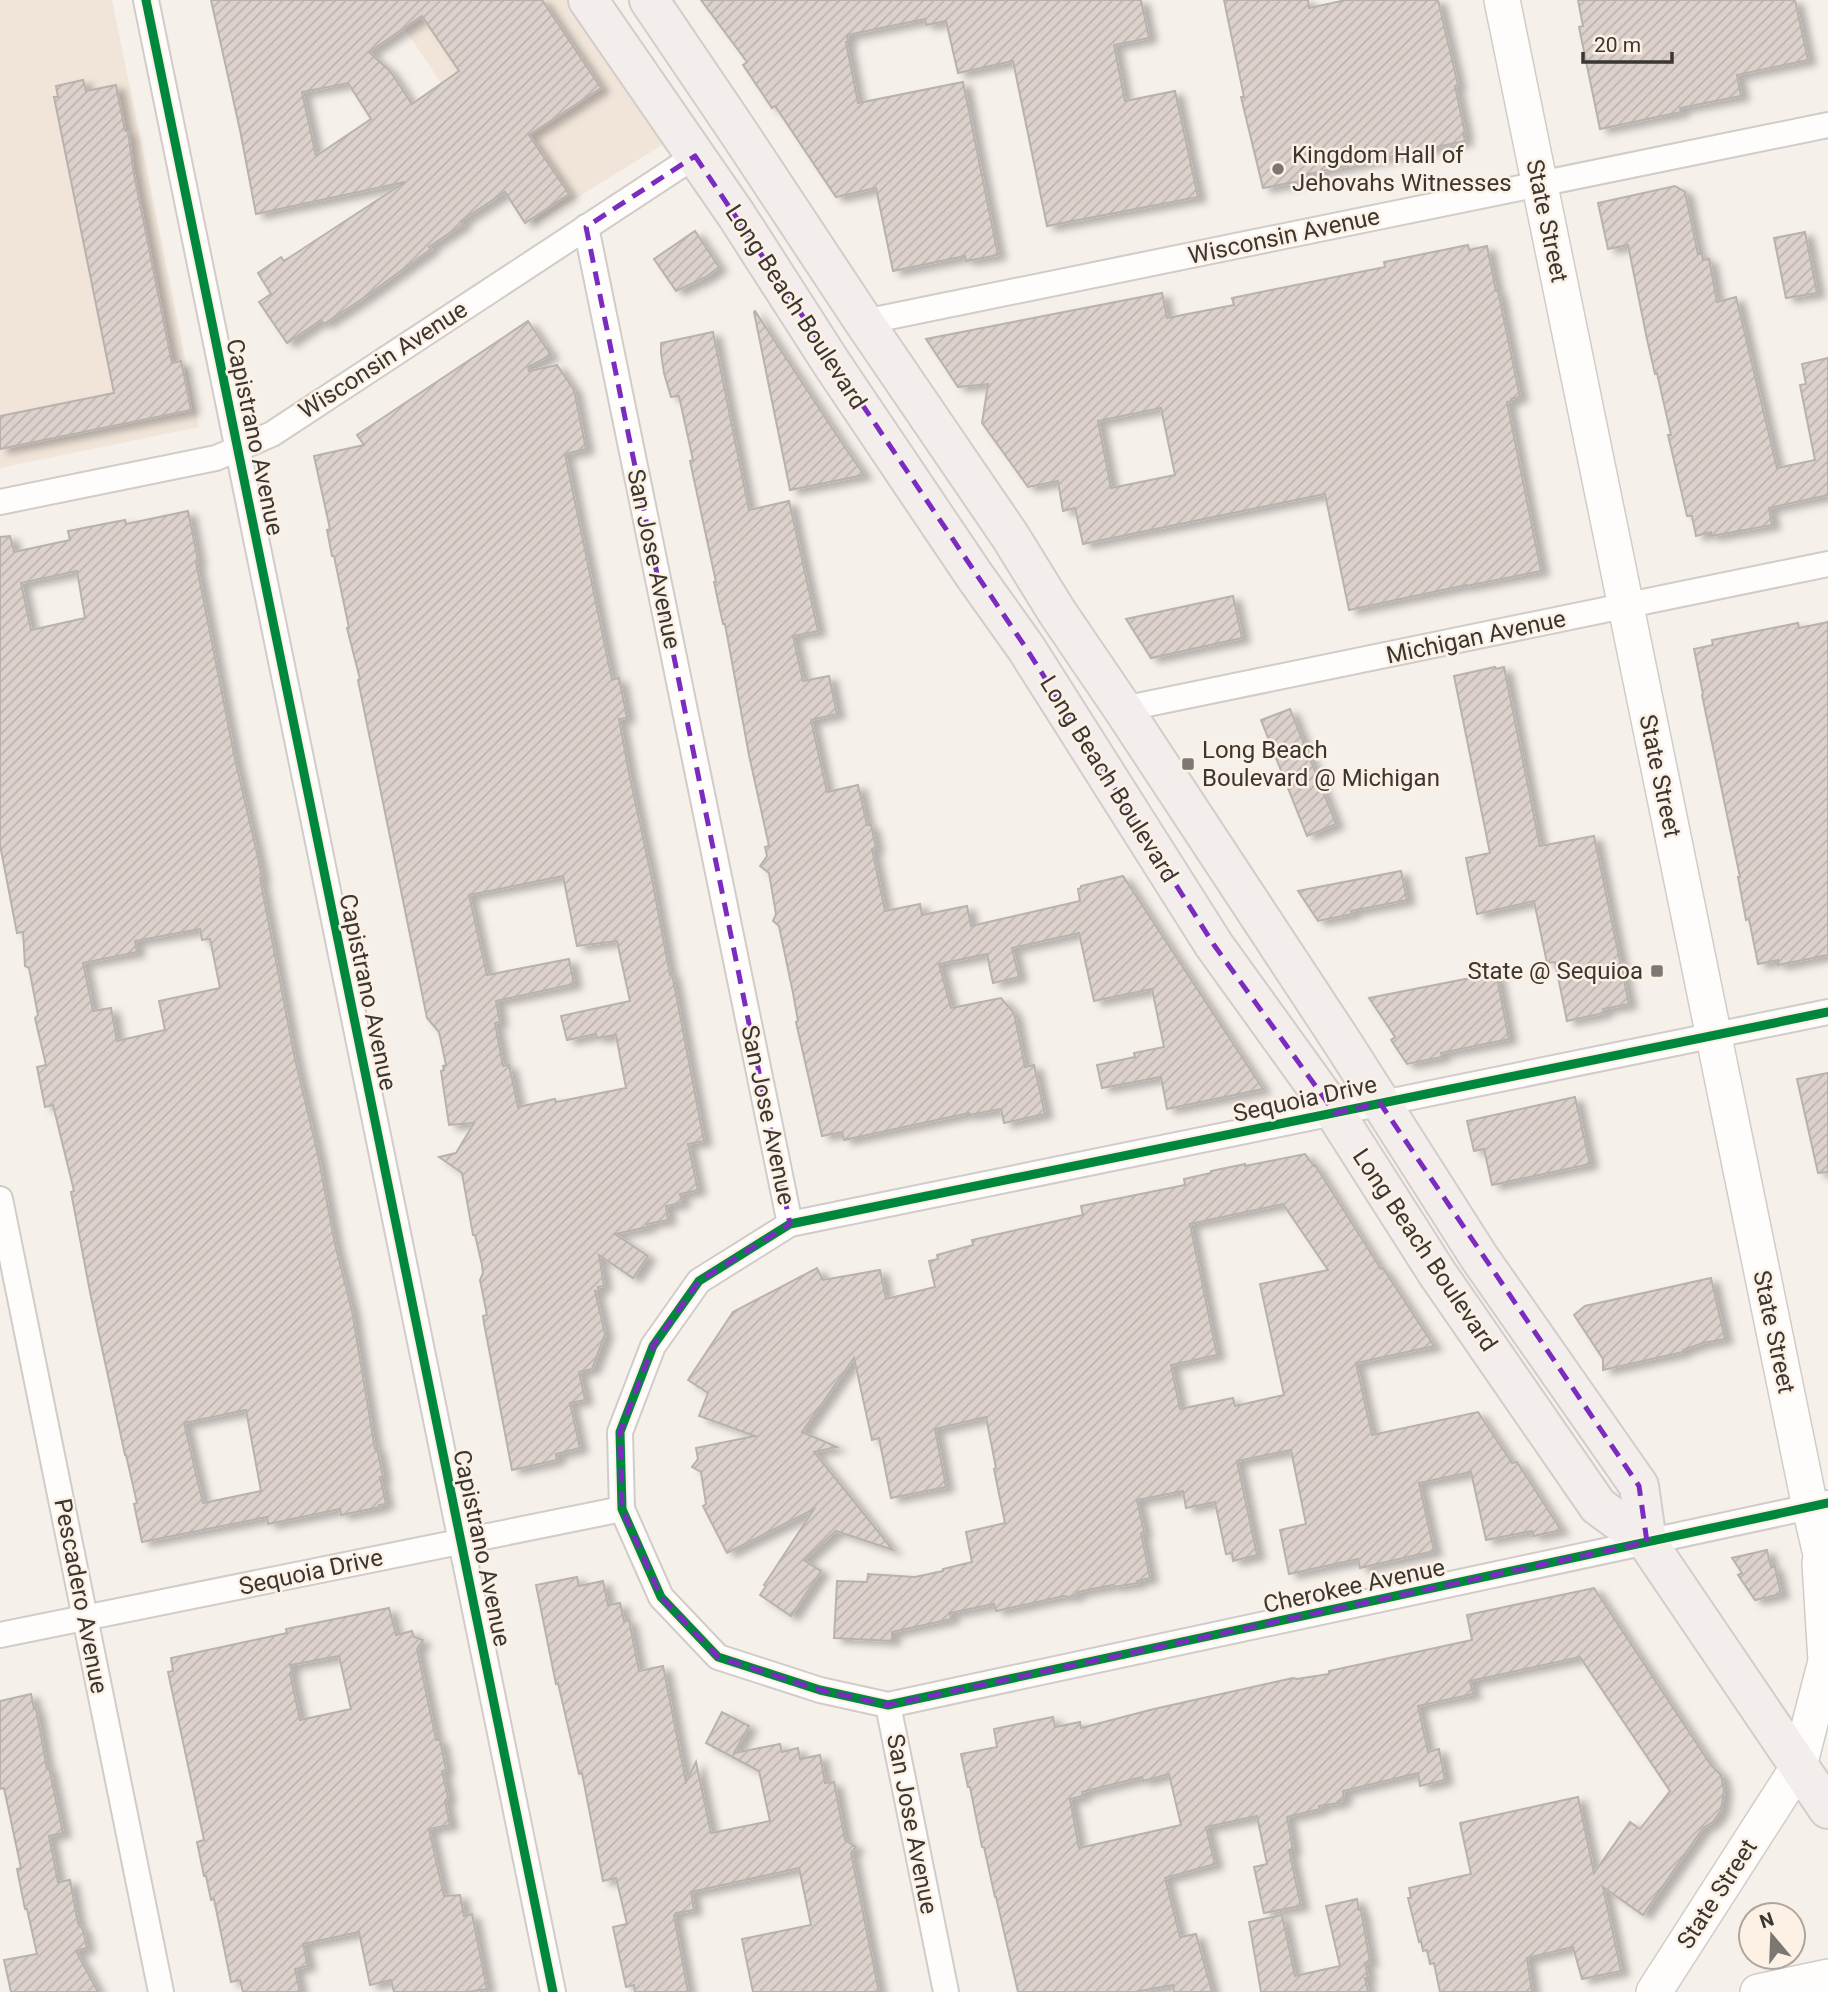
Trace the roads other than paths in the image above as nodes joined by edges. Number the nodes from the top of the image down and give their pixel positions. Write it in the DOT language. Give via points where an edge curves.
graph roads {
  1 [pos="146,0"];
  2 [pos="588,0"];
  3 [pos="649,0"];
  4 [pos="1502,0"];
  5 [pos="1828,125"];
  6 [pos="695,156"];
  7 [pos="1539,184"];
  8 [pos="737,216"];
  9 [pos="586,227"];
  10 [pos="864,322"];
  11 [pos="237,449"];
  12 [pos="0,502"];
  13 [pos="1828,564"];
  14 [pos="1626,606"];
  15 [pos="1123,709"];
  16 [pos="1828,1012"];
  17 [pos="1713,1036"];
  18 [pos="1380,1103"];
  19 [pos="1335,1113"];
  20 [pos="0,1199"];
  21 [pos="790,1224"];
  22 [pos="1819,1505"];
  23 [pos="622,1508"];
  24 [pos="461,1541"];
  25 [pos="1647,1542"];
  26 [pos="1824,1569"];
  27 [pos="85,1618"];
  28 [pos="0,1635"];
  29 [pos="888,1705"];
  30 [pos="1799,1766"];
  31 [pos="1828,1808"];
  32 [pos="1828,1977"];
  33 [pos="161,1992"];
  34 [pos="553,1992"];
  35 [pos="946,1992"];
  36 [pos="1654,1992"];
  37 [pos="1758,1992"];
  1 -- 11 [label="street, Capistrano Avenue"];
  2 -- 6 [label="main road, Long Beach Boulevard"];
  3 -- 10 [label="main road, Long Beach Boulevard"];
  4 -- 7 [label="main road, State Street"];
  5 -- 7 [label="street, Wisconsin Avenue"];
  6 -- 8 [label="main road, Long Beach Boulevard"];
  6 -- 9 [label="street, Wisconsin Avenue"];
  7 -- 10 [label="street, Wisconsin Avenue"];
  7 -- 14 [label="main road, State Street"];
  8 -- 10 [label="main road" via="754,216 768,223 832,317 849,325"];
  8 -- 19 [label="main road, Long Beach Boulevard" via="1026,648 1214,945"];
  9 -- 11 [label="street, Wisconsin Avenue" via="272,434"];
  9 -- 21 [label="street, San Jose Avenue"];
  10 -- 15 [label="main road, Long Beach Boulevard"];
  11 -- 12 [label="street, Wisconsin Avenue" via="216,458"];
  11 -- 24 [label="street, Capistrano Avenue"];
  13 -- 14 [label="street, Michigan Avenue"];
  14 -- 15 [label="street, Michigan Avenue"];
  14 -- 17 [label="main road, State Street"];
  15 -- 18 [label="main road, Long Beach Boulevard"];
  16 -- 17 [label="street, Sequoia Drive"];
  17 -- 18 [label="street, Sequoia Drive"];
  17 -- 22 [label="main road, State Street"];
  18 -- 19 [label="street, Sequoia Drive"];
  18 -- 25 [label="main road, Long Beach Boulevard" via="1479,1258 1640,1486"];
  19 -- 21 [label="street, Sequoia Drive"];
  19 -- 25 [label="main road, Long Beach Boulevard" via="1437,1273 1598,1506"];
  20 -- 27 [label="street, Pescadero Avenue"];
  21 -- 23 [label="street, San Jose Avenue" via="699,1280 653,1346 621,1432"];
  22 -- 25 [label="street, Cherokee Avenue"];
  22 -- 26 [label="main road, State Street"];
  23 -- 24 [label="street, Sequoia Drive"];
  23 -- 29 [label="street, San Jose Avenue" via="661,1597 718,1657 820,1690"];
  24 -- 27 [label="street, Sequoia Drive"];
  24 -- 34 [label="street, Capistrano Avenue"];
  25 -- 29 [label="street, Cherokee Avenue"];
  25 -- 30 [label="main road, Long Beach Boulevard"];
  26 -- 30 [label="main road, State Street" via="1826,1661"];
  27 -- 28 [label="street, Sequoia Drive"];
  27 -- 33 [label="street, Pescadero Avenue"];
  29 -- 35 [label="street, San Jose Avenue"];
  30 -- 31 [label="main road, Long Beach Boulevard"];
  30 -- 36 [label="main road, State Street"];
  32 -- 37 [label="main road"];
}
